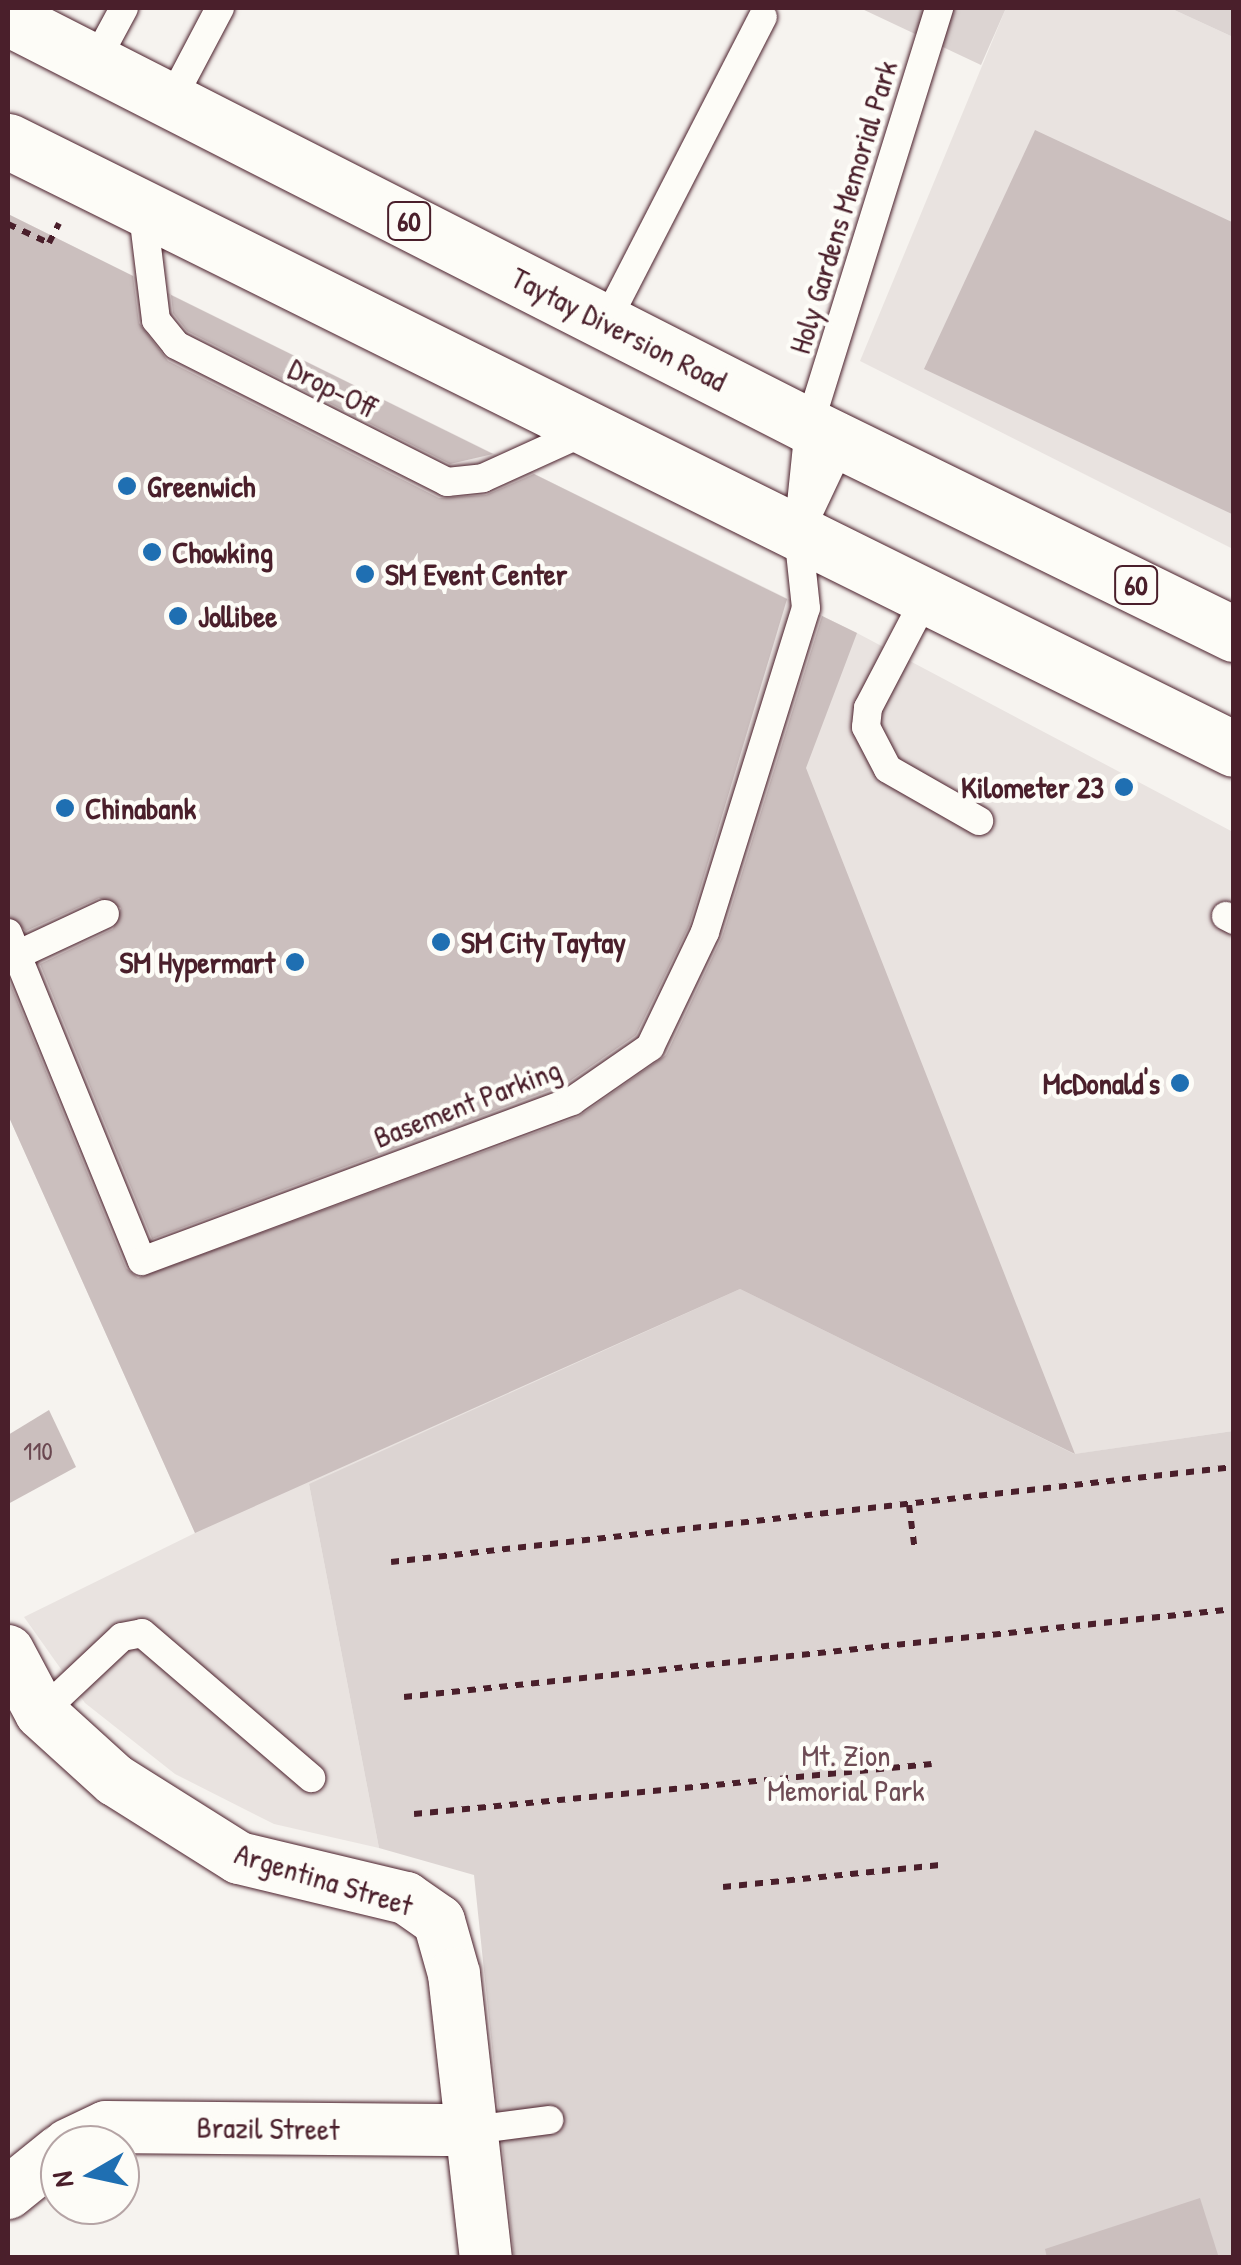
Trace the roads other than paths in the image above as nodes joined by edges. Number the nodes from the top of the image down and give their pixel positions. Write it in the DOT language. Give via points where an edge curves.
graph roads {
  1 [pos="124,8"];
  2 [pos="220,8"];
  3 [pos="939,8"];
  4 [pos="764,17"];
  5 [pos="8,18"];
  6 [pos="96,60"];
  7 [pos="172,99"];
  8 [pos="8,141"];
  9 [pos="143,214"];
  10 [pos="606,322"];
  11 [pos="590,430"];
  12 [pos="826,434"];
  13 [pos="798,533"];
  14 [pos="926,597"];
  15 [pos="806,608"];
  16 [pos="1234,634"];
  17 [pos="1234,749"];
  18 [pos="979,822"];
  19 [pos="105,914"];
  20 [pos="12,944"];
  21 [pos="8,1651"];
  22 [pos="41,1713"];
  23 [pos="311,1778"];
  24 [pos="549,2120"];
  25 [pos="140,2126"];
  26 [pos="472,2130"];
  27 [pos="40,2167"];
  28 [pos="8,2192"];
  29 [pos="486,2258"];
  1 -- 6 [label="lane"];
  2 -- 7 [label="lane"];
  3 -- 12 [label="lane, Holy Gardens Memorial Park"];
  4 -- 10 [label="lane"];
  5 -- 6 [label="main road, Taytay Diversion Road / 60"];
  6 -- 7 [label="main road, Taytay Diversion Road / 60"];
  7 -- 10 [label="main road, Taytay Diversion Road / 60"];
  8 -- 9 [label="main road"];
  9 -- 11 [label="main road"];
  9 -- 11 [label="lane, Drop-Off" via="156,320 164,334 447,482 483,478"];
  10 -- 12 [label="main road, Taytay Diversion Road / 60"];
  11 -- 13 [label="main road"];
  12 -- 13 [label="lane, Holy Gardens Memorial Park"];
  12 -- 16 [label="main road, Taytay Diversion Road / 60"];
  13 -- 14 [label="main road"];
  13 -- 15 [label="lane, Holy Gardens Memorial Park"];
  14 -- 17 [label="main road"];
  14 -- 18 [label="lane" via="868,708 866,727 888,769"];
  15 -- 20 [label="lane, Basement Parking" via="705,932 650,1047 572,1100 142,1261"];
  19 -- 20 [label="lane"];
  21 -- 22 [label="street, Argentina Street"];
  22 -- 23 [label="lane" via="122,1636 142,1634"];
  22 -- 26 [label="street, Argentina Street" via="115,1780 239,1858 406,1898 439,1920 454,1974"];
  24 -- 26 [label="lane"];
  25 -- 26 [label="street, Brazil Street"];
  26 -- 29 [label="street, Argentina Street"];
  27 -- 28 [label="street"];
}
